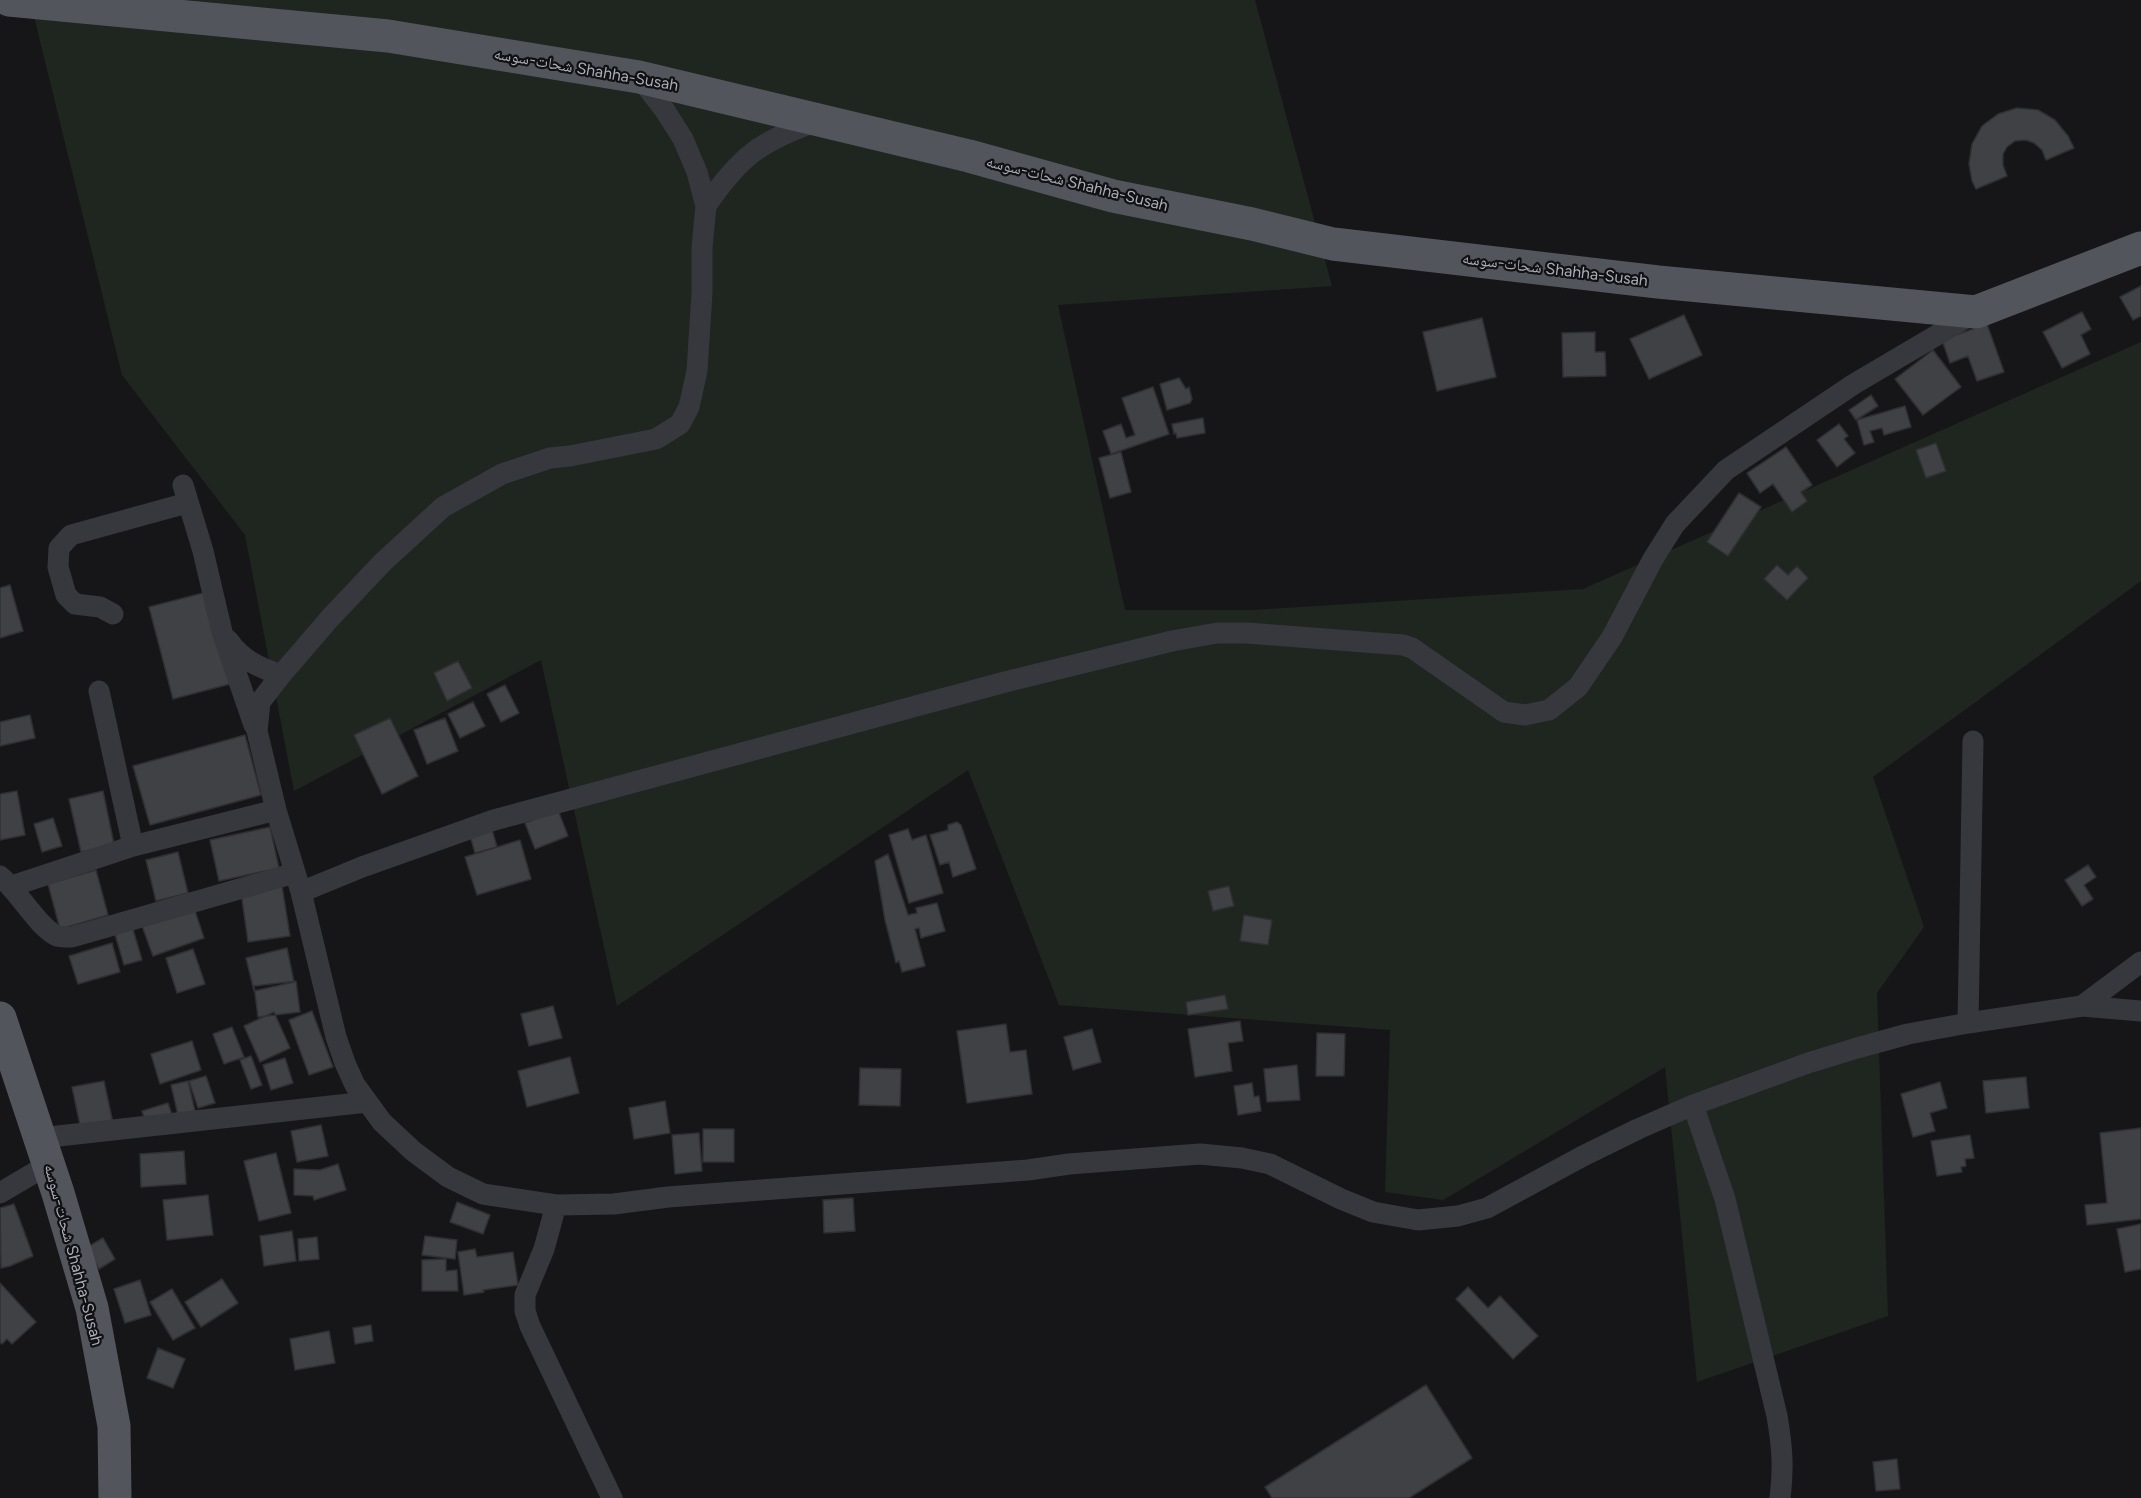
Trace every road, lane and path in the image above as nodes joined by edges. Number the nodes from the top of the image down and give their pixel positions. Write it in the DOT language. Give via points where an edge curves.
graph roads {
  1 [pos="9,0"];
  2 [pos="639,77"];
  3 [pos="817,121"];
  4 [pos="706,206"];
  5 [pos="2141,248"];
  6 [pos="1976,312"];
  7 [pos="113,614"];
  8 [pos="222,632"];
  9 [pos="281,675"];
  10 [pos="99,690"];
  11 [pos="256,731"];
  12 [pos="1973,741"];
  13 [pos="276,810"];
  14 [pos="133,846"];
  15 [pos="6,881"];
  16 [pos="298,883"];
  17 [pos="2141,962"];
  18 [pos="2082,1006"];
  19 [pos="2141,1011"];
  20 [pos="0,1018"];
  21 [pos="1968,1023"];
  22 [pos="367,1102"];
  23 [pos="1693,1105"];
  24 [pos="44,1151"];
  25 [pos="0,1193"];
  26 [pos="556,1205"];
  27 [pos="115,1498"];
  28 [pos="612,1498"];
  29 [pos="1780,1498"];
  1 -- 2 [label="main road, شحات-سوسه Shahha-Susah" via="388,36"];
  2 -- 3 [label="main road, شحات-سوسه Shahha-Susah"];
  2 -- 4 [label="street" via="683,139"];
  3 -- 4 [label="street" via="783,133 753,152 726,176"];
  3 -- 6 [label="main road, شحات-سوسه Shahha-Susah" via="969,156 1113,196 1334,244 1658,282"];
  4 -- 9 [label="street" via="697,371 689,407 680,424 656,439 550,458 502,474 443,507 383,562"];
  5 -- 6 [label="main road, شحات-سوسه Shahha-Susah"];
  6 -- 16 [label="street" via="1854,384 1726,470 1675,524 1612,637 1578,687 1549,710 1525,715 1504,712 1403,645 1217,633 1005,682 494,820 362,867"];
  7 -- 8 [label="street" via="100,607 75,604 66,595 58,567 59,548 71,535 185,494"];
  8 -- 9 [label="street" via="237,654"];
  8 -- 11 [label="street"];
  9 -- 11 [label="street" via="260,702"];
  10 -- 14 [label="street"];
  11 -- 13 [label="street"];
  12 -- 21 [label="street"];
  13 -- 14 [label="street"];
  13 -- 16 [label="street"];
  14 -- 15 [label="street"];
  15 -- 16 [label="street" via="43,924 58,936 72,937"];
  16 -- 22 [label="street" via="339,1046 355,1085"];
  17 -- 18 [label="street"];
  18 -- 19 [label="street"];
  18 -- 21 [label="street"];
  20 -- 24 [label="main road, شحات-سوسه Shahha-Susah"];
  21 -- 23 [label="street" via="1857,1048"];
  22 -- 24 [label="street"];
  22 -- 26 [label="street" via="413,1152 448,1177 483,1194"];
  23 -- 26 [label="street" via="1583,1156 1487,1208 1418,1220 1373,1212 1270,1164 1200,1154 614,1204"];
  23 -- 29 [label="street" via="1725,1199 1777,1416 1783,1469"];
  24 -- 25 [label="street"];
  24 -- 27 [label="main road, شحات-سوسه Shahha-Susah" via="92,1308 114,1426"];
  26 -- 28 [label="street" via="525,1295 525,1311"];
}
